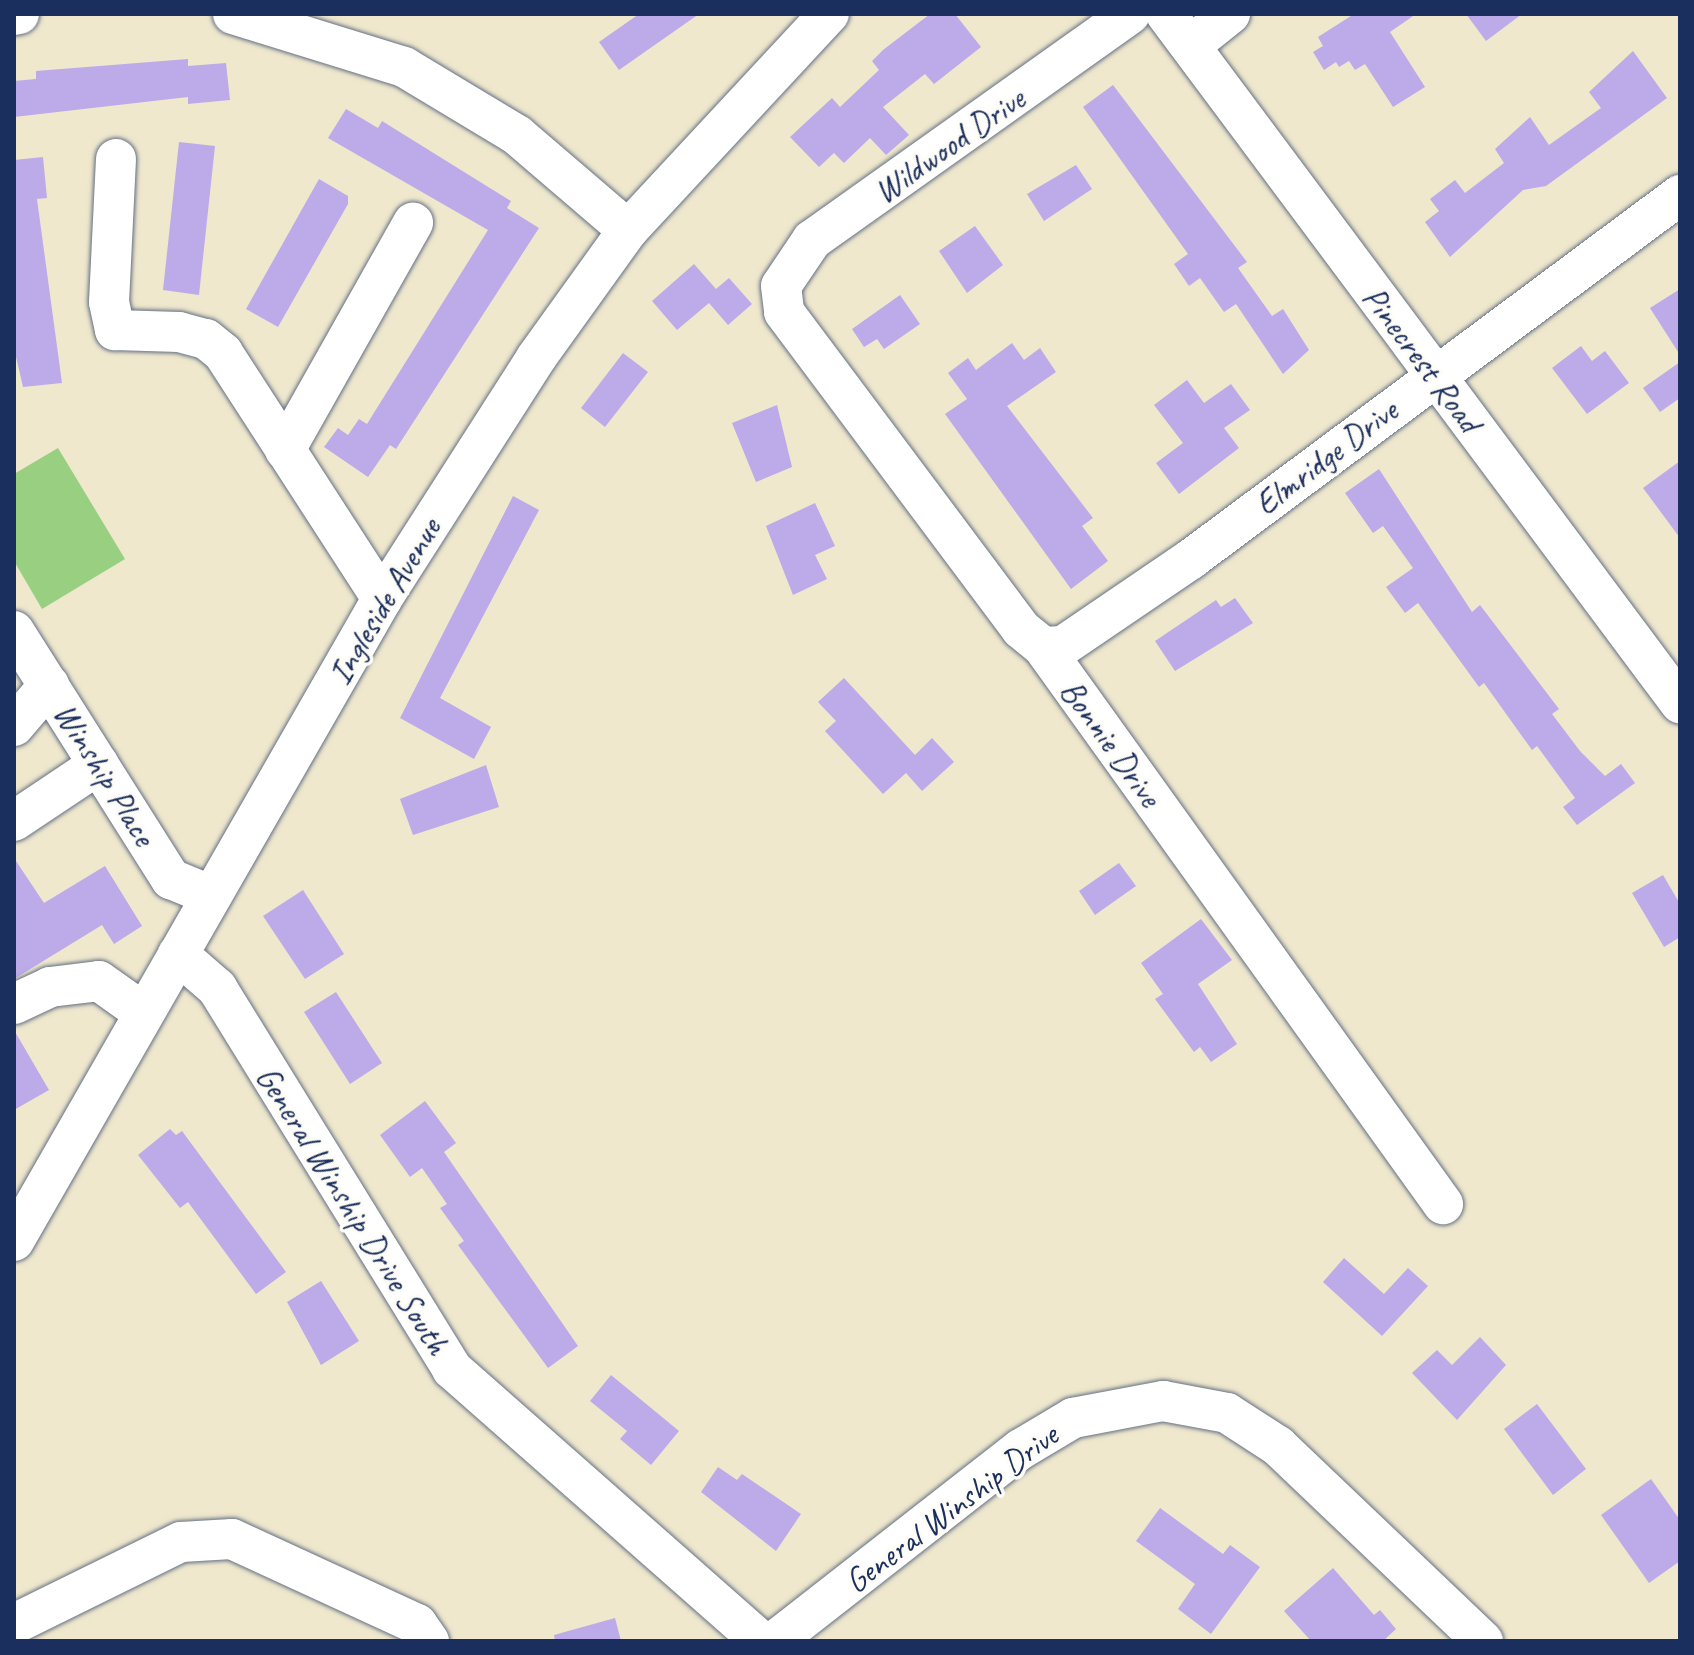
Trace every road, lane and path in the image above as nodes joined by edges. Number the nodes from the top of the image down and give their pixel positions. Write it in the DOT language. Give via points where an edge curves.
graph roads {
  1 [pos="233,14"];
  2 [pos="829,14"];
  3 [pos="1130,14"];
  4 [pos="1166,14"];
  5 [pos="1230,14"];
  6 [pos="1191,45"];
  7 [pos="116,159"];
  8 [pos="1680,195"];
  9 [pos="413,223"];
  10 [pos="628,230"];
  11 [pos="781,286"];
  12 [pos="1433,376"];
  13 [pos="285,450"];
  14 [pos="382,599"];
  15 [pos="14,631"];
  16 [pos="1043,647"];
  17 [pos="27,700"];
  18 [pos="1680,703"];
  19 [pos="99,764"];
  20 [pos="14,821"];
  21 [pos="212,896"];
  22 [pos="178,954"];
  23 [pos="14,1004"];
  24 [pos="144,1013"];
  25 [pos="1443,1204"];
  26 [pos="14,1241"];
  27 [pos="14,1624"];
  28 [pos="429,1641"];
  29 [pos="760,1641"];
  30 [pos="775,1641"];
  31 [pos="1483,1641"];
  1 -- 10 [label="street" via="404,67 517,135"];
  2 -- 10 [label="street, Ingleside Avenue"];
  3 -- 11 [label="street, Wildwood Drive" via="812,240 792,260"];
  4 -- 6 [label="street, Pinecrest Road"];
  5 -- 6 [label="street"];
  6 -- 12 [label="street, Pinecrest Road"];
  7 -- 13 [label="street" via="109,302 115,330 206,339 237,372"];
  8 -- 12 [label="street, Elmridge Drive"];
  9 -- 13 [label="street"];
  10 -- 14 [label="street, Ingleside Avenue"];
  11 -- 16 [label="street, Bonnie Drive" via="784,312 1021,629"];
  12 -- 16 [label="street, Elmridge Drive" via="1191,559 1063,646"];
  12 -- 18 [label="street, Pinecrest Road"];
  13 -- 14 [label="street"];
  14 -- 21 [label="street, Ingleside Avenue"];
  15 -- 17 [label="street, Winship Place"];
  16 -- 25 [label="street, Bonnie Drive"];
  17 -- 19 [label="street, Winship Place"];
  19 -- 20 [label="street"];
  19 -- 21 [label="street, Winship Place" via="171,879"];
  21 -- 22 [label="street, Ingleside Avenue"];
  22 -- 24 [label="street, Ingleside Avenue"];
  22 -- 29 [label="street, General Winship Drive South" via="217,988 452,1369"];
  23 -- 24 [label="street" via="50,987 99,981"];
  24 -- 26 [label="street, Ingleside Avenue"];
  27 -- 28 [label="street" via="181,1542 232,1539 417,1624"];
  30 -- 31 [label="street, General Winship Drive" via="1021,1449 1073,1418 1163,1401 1227,1413 1278,1446"];
}
